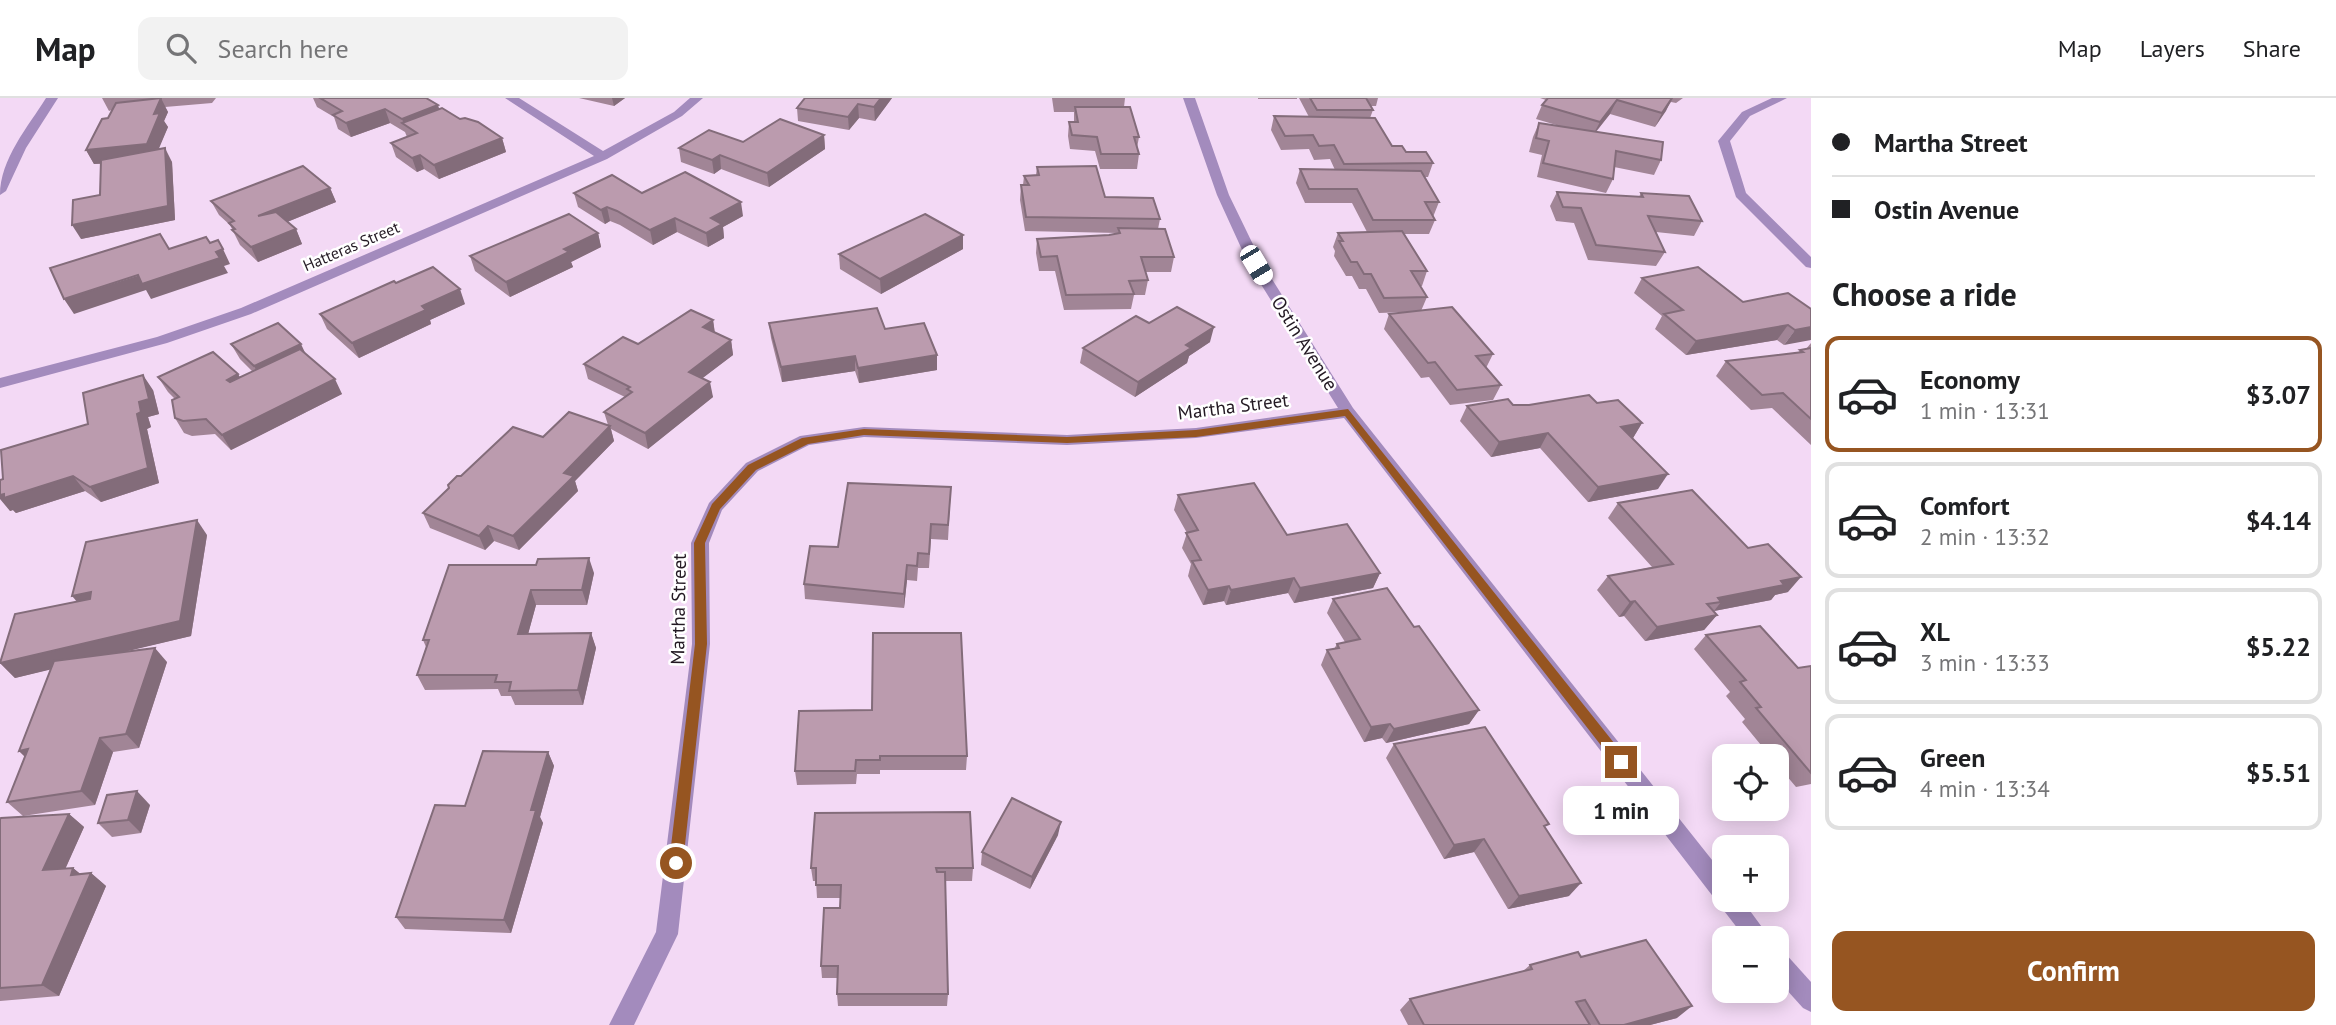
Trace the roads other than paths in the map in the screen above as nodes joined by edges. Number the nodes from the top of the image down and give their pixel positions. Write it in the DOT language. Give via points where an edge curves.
graph roads {
  1 [pos="52,98"];
  2 [pos="512,98"];
  3 [pos="697,98"];
  4 [pos="1189,98"];
  5 [pos="1781,98"];
  6 [pos="603,156"];
  7 [pos="0,191"];
  8 [pos="1811,264"];
  9 [pos="0,383"];
  10 [pos="1348,412"];
  11 [pos="1712,878"];
  12 [pos="1738,912"];
  13 [pos="1749,926"];
  14 [pos="1789,975"];
  15 [pos="1811,1000"];
  16 [pos="621,1025"];
  1 -- 7 [label="street" via="20,148"];
  2 -- 6 [label="street"];
  3 -- 6 [label="street, Hatteras Street" via="678,114"];
  4 -- 10 [label="street, Ostin Avenue" via="1223,195 1256,265"];
  5 -- 8 [label="street" via="1746,114 1724,141 1741,194"];
  6 -- 9 [label="street, Hatteras Street" via="246,311 162,340"];
  10 -- 11 [label="street, Ostin Avenue"];
  10 -- 16 [label="street, Martha Street" via="1196,433 1067,440 864,432 806,440 752,467 715,507 699,543 701,644 667,934"];
  12 -- 13 [label="street"];
  14 -- 15 [label="street"];
}
